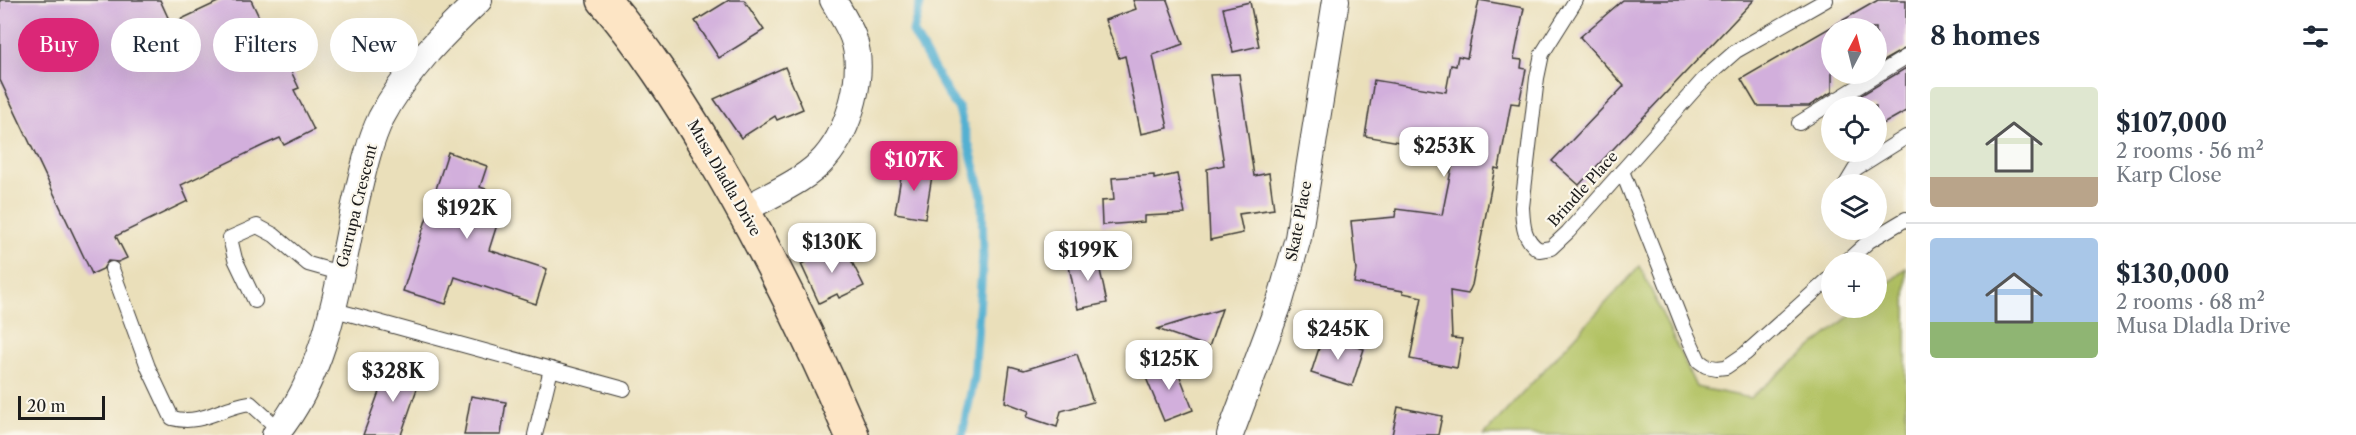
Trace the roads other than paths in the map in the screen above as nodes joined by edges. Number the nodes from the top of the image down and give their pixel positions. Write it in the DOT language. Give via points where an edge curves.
graph roads {
  1 [pos="479,0"];
  2 [pos="604,0"];
  3 [pos="833,0"];
  4 [pos="1336,0"];
  5 [pos="1576,0"];
  6 [pos="1826,0"];
  7 [pos="1906,57"];
  8 [pos="1799,123"];
  9 [pos="1906,137"];
  10 [pos="1622,171"];
  11 [pos="1852,174"];
  12 [pos="744,210"];
  13 [pos="1906,219"];
  14 [pos="1887,227"];
  15 [pos="1863,240"];
  16 [pos="1854,252"];
  17 [pos="112,269"];
  18 [pos="340,273"];
  19 [pos="1821,286"];
  20 [pos="255,301"];
  21 [pos="331,309"];
  22 [pos="551,369"];
  23 [pos="624,389"];
  24 [pos="280,433"];
  25 [pos="536,435"];
  26 [pos="852,435"];
  27 [pos="1230,435"];
  1 -- 18 [label="street, Garrupa Crescent" via="405,77 381,120 364,166"];
  2 -- 12 [label="street, Musa Dladla Drive" via="643,49"];
  3 -- 12 [label="street" via="853,38 857,59 855,87 841,134 825,158 804,176"];
  4 -- 27 [label="street, Skate Place" via="1298,238 1280,301"];
  5 -- 10 [label="lane, Brindle Place" via="1542,54 1537,78 1522,207 1528,242 1539,250 1551,248"];
  6 -- 10 [label="lane, Brindle Place" via="1721,63"];
  7 -- 8 [label="lane"];
  9 -- 11 [label="lane"];
  10 -- 19 [label="lane" via="1684,328 1699,361 1706,366 1726,367 1745,354"];
  12 -- 26 [label="street, Musa Dladla Drive" via="809,336"];
  13 -- 14 [label="lane"];
  15 -- 16 [label="lane"];
  17 -- 24 [label="lane" via="148,367 172,418 194,421 250,403"];
  18 -- 20 [label="lane" via="308,264 257,226 230,238 235,259"];
  18 -- 21 [label="street, Garrupa Crescent"];
  21 -- 22 [label="lane"];
  21 -- 24 [label="street, Garrupa Crescent" via="310,377"];
  22 -- 23 [label="lane"];
  22 -- 25 [label="lane"];
}
